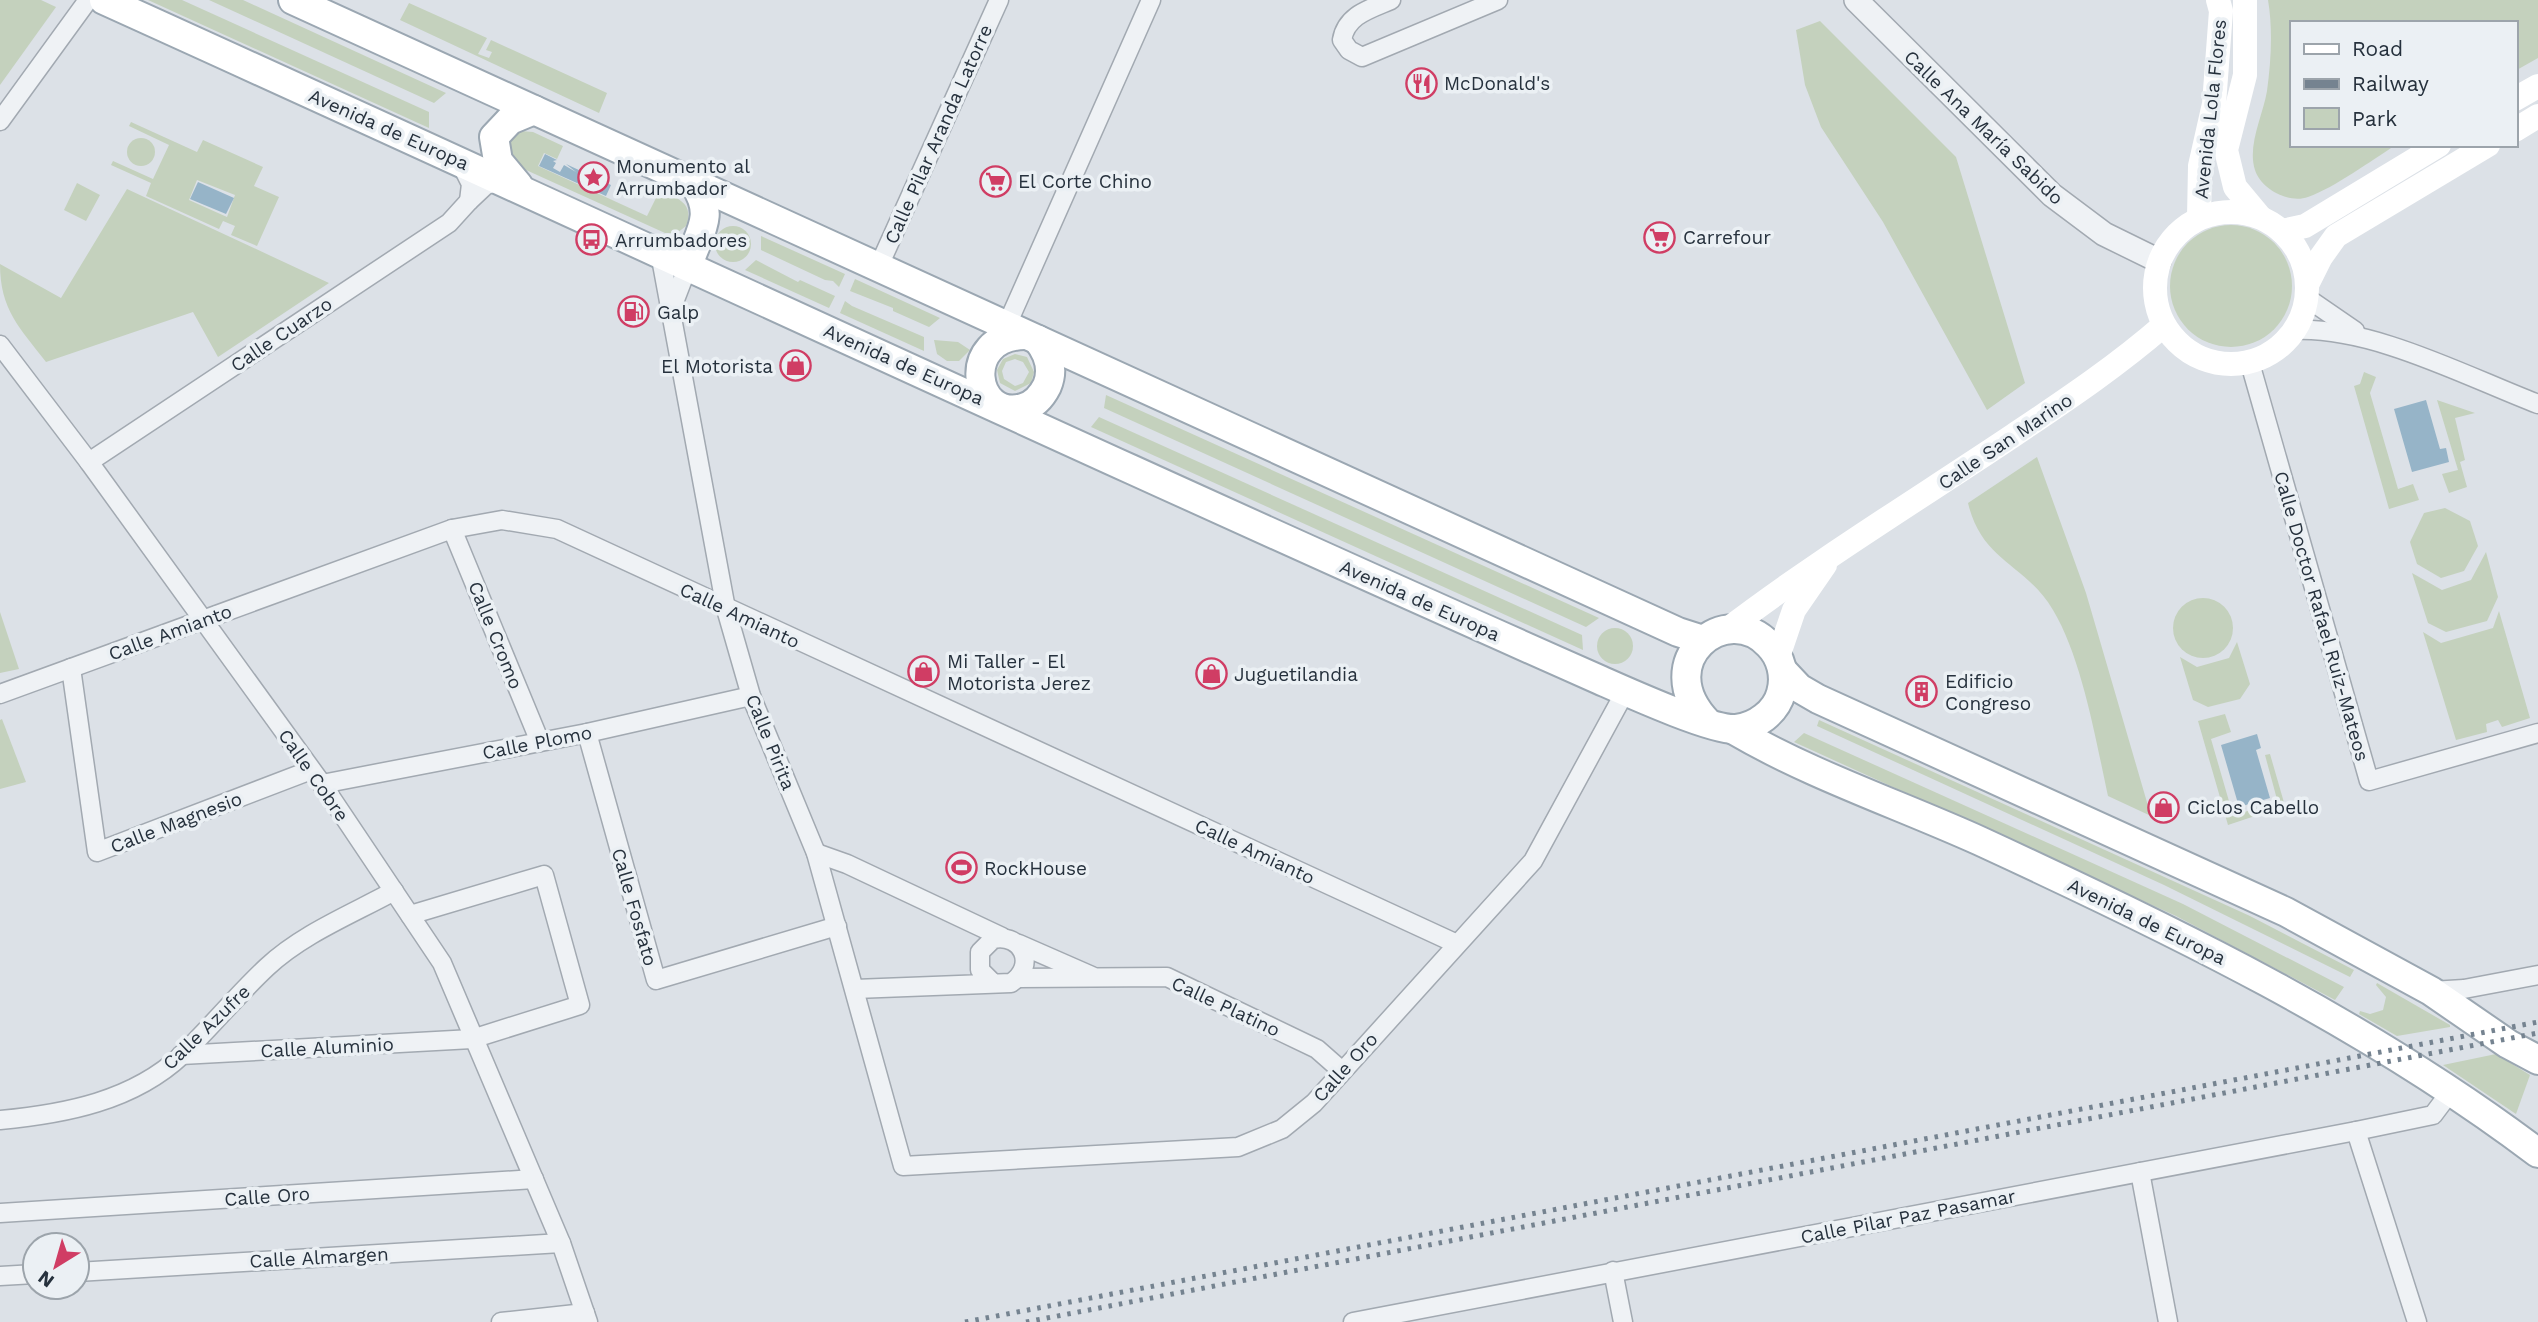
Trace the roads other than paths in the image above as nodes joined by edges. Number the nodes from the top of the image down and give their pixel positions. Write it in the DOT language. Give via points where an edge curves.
graph roads {
  1 [pos="88,0"];
  2 [pos="104,0"];
  3 [pos="293,0"];
  4 [pos="999,0"];
  5 [pos="1151,0"];
  6 [pos="1391,0"];
  7 [pos="1498,0"];
  8 [pos="1856,0"];
  9 [pos="2218,0"];
  10 [pos="2245,0"];
  11 [pos="2538,86"];
  12 [pos="2517,98"];
  13 [pos="534,110"];
  14 [pos="2538,116"];
  15 [pos="0,121"];
  16 [pos="2517,129"];
  17 [pos="2436,147"];
  18 [pos="2485,147"];
  19 [pos="460,162"];
  20 [pos="512,184"];
  21 [pos="695,184"];
  22 [pos="469,201"];
  23 [pos="2260,217"];
  24 [pos="2199,218"];
  25 [pos="2282,231"];
  26 [pos="683,258"];
  27 [pos="2159,261"];
  28 [pos="878,268"];
  29 [pos="2307,292"];
  30 [pos="674,305"];
  31 [pos="2164,325"];
  32 [pos="2295,330"];
  33 [pos="1023,334"];
  34 [pos="2361,335"];
  35 [pos="2,352"];
  36 [pos="2250,363"];
  37 [pos="2538,404"];
  38 [pos="1000,407"];
  39 [pos="89,462"];
  40 [pos="452,528"];
  41 [pos="1840,550"];
  42 [pos="726,609"];
  43 [pos="201,621"];
  44 [pos="1714,636"];
  45 [pos="1781,664"];
  46 [pos="71,668"];
  47 [pos="1625,692"];
  48 [pos="0,694"];
  49 [pos="751,696"];
  50 [pos="1721,726"];
  51 [pos="587,733"];
  52 [pos="2538,733"];
  53 [pos="540,742"];
  54 [pos="317,777"];
  55 [pos="816,853"];
  56 [pos="394,891"];
  57 [pos="410,915"];
  58 [pos="837,926"];
  59 [pos="1002,937"];
  60 [pos="1019,944"];
  61 [pos="1457,944"];
  62 [pos="2538,975"];
  63 [pos="1019,978"];
  64 [pos="1098,979"];
  65 [pos="993,983"];
  66 [pos="855,989"];
  67 [pos="2431,991"];
  68 [pos="472,1039"];
  69 [pos="181,1055"];
  70 [pos="2538,1060"];
  71 [pos="1342,1071"];
  72 [pos="2451,1091"];
  73 [pos="0,1120"];
  74 [pos="2356,1131"];
  75 [pos="2538,1153"];
  76 [pos="903,1166"];
  77 [pos="2140,1172"];
  78 [pos="534,1179"];
  79 [pos="0,1213"];
  80 [pos="561,1243"];
  81 [pos="91,1271"];
  82 [pos="1613,1271"];
  83 [pos="21,1275"];
  84 [pos="0,1276"];
  85 [pos="587,1317"];
  86 [pos="501,1322"];
  87 [pos="1353,1322"];
  88 [pos="1623,1322"];
  89 [pos="2168,1322"];
  90 [pos="2417,1322"];
  1 -- 15 [label="street"];
  2 -- 19 [label="main road, Avenida de Europa"];
  3 -- 13 [label="main road"];
  4 -- 28 [label="street, Calle Pilar Aranda Latorre"];
  5 -- 33 [label="street"];
  6 -- 7 [label="street" via="1352,19 1342,40 1349,50 1362,57"];
  8 -- 27 [label="street, Calle Ana María Sabido" via="2052,195 2104,234"];
  9 -- 24 [label="main road, Avenida Lola Flores" via="2214,104 2200,166"];
  10 -- 23 [label="main road, Avenida Lola Flores" via="2245,75 2225,150 2235,187"];
  11 -- 12 [label="main road"];
  13 -- 20 [label="main road" via="510,120 494,137 498,161"];
  13 -- 21 [label="main road"];
  14 -- 16 [label="main road"];
  17 -- 25 [label="main road" via="2305,226"];
  18 -- 29 [label="main road" via="2336,236 2320,257"];
  19 -- 20 [label="main road, Avenida de Europa"];
  19 -- 22 [label="street" via="471,184"];
  20 -- 22 [label="street, Calle Cuarzo" via="486,185"];
  20 -- 26 [label="main road, Avenida de Europa"];
  21 -- 26 [label="main road" via="706,217"];
  21 -- 28 [label="main road"];
  22 -- 39 [label="street, Calle Cuarzo" via="449,223"];
  23 -- 24 [label="main road" via="2219,212"];
  23 -- 25 [label="main road"];
  24 -- 27 [label="main road" via="2182,229"];
  25 -- 29 [label="main road" via="2304,265"];
  26 -- 30 [label="street, Calle Pirita"];
  26 -- 30 [label="street, Calle Pirita"];
  26 -- 38 [label="main road, Avenida de Europa"];
  27 -- 31 [label="main road" via="2155,293"];
  28 -- 33 [label="main road"];
  29 -- 32 [label="main road"];
  29 -- 34 [label="street"];
  30 -- 42 [label="street, Calle Pirita"];
  31 -- 36 [label="main road" via="2180,345 2202,359"];
  31 -- 41 [label="main road, Calle San Marino" via="2122,362"];
  32 -- 34 [label="street"];
  32 -- 36 [label="main road" via="2283,344"];
  33 -- 38 [label="main road" via="1000,340 984,357 980,379 990,400"];
  33 -- 38 [label="main road" via="1050,362 1051,374 1042,396 1022,408"];
  33 -- 44 [label="main road" via="1658,623"];
  34 -- 37 [label="street"];
  35 -- 39 [label="street, Calle Cobre"];
  36 -- 52 [label="street, Calle Doctor Rafael Ruiz-Mateos" via="2369,781"];
  38 -- 47 [label="main road, Avenida de Europa"];
  39 -- 43 [label="street, Calle Cobre"];
  40 -- 42 [label="street, Calle Amianto" via="502,520 557,529"];
  40 -- 43 [label="street, Calle Amianto"];
  40 -- 53 [label="street, Calle Cromo"];
  41 -- 44 [label="main road, Calle San Marino"];
  41 -- 45 [label="main road, Calle San Marino" via="1810,583 1794,610"];
  42 -- 49 [label="street, Calle Pirita"];
  42 -- 61 [label="street, Calle Amianto"];
  43 -- 46 [label="street, Calle Amianto"];
  43 -- 54 [label="street, Calle Cobre"];
  44 -- 45 [label="main road" via="1747,632 1760,637"];
  44 -- 50 [label="main road, Avenida de Europa" via="1692,654 1685,688 1692,705"];
  45 -- 50 [label="main road" via="1783,686 1774,709 1760,721"];
  45 -- 67 [label="main road" via="1799,688 1818,699 2286,912"];
  46 -- 48 [label="street, Calle Amianto"];
  46 -- 54 [label="street, Calle Magnesio" via="97,852"];
  47 -- 50 [label="main road, Avenida de Europa"];
  47 -- 61 [label="street, Calle Oro" via="1533,861"];
  49 -- 51 [label="street, Calle Plomo"];
  49 -- 55 [label="street, Calle Pirita"];
  50 -- 72 [label="main road, Avenida de Europa" via="2153,921 2346,1026"];
  51 -- 53 [label="street, Calle Plomo"];
  51 -- 58 [label="street, Calle Fosfato" via="656,980"];
  53 -- 54 [label="street, Calle Plomo"];
  54 -- 56 [label="street, Calle Cobre"];
  55 -- 58 [label="street, Calle Pirita"];
  55 -- 59 [label="street"];
  56 -- 57 [label="street, Calle Cobre"];
  56 -- 69 [label="street, Calle Azufre" via="268,965"];
  57 -- 68 [label="street, Calle Cobre" via="442,963"];
  57 -- 68 [label="street, Calle Aluminio" via="544,875 580,1005"];
  58 -- 66 [label="street, Calle Pirita"];
  59 -- 60 [label="street"];
  59 -- 65 [label="street" via="980,951 980,970"];
  60 -- 63 [label="street" via="1026,961"];
  60 -- 64 [label="street, Calle Platino"];
  61 -- 71 [label="street, Calle Oro"];
  62 -- 67 [label="street"];
  63 -- 64 [label="street, Calle Platino"];
  63 -- 65 [label="street" via="1002,985"];
  64 -- 71 [label="street, Calle Platino" via="1167,977 1317,1049"];
  65 -- 66 [label="street"];
  66 -- 76 [label="street, Calle Pirita"];
  67 -- 70 [label="main road"];
  68 -- 69 [label="street, Calle Aluminio"];
  68 -- 78 [label="street, Calle Cobre"];
  69 -- 73 [label="street, Calle Azufre" via="135,1087 95,1104"];
  71 -- 76 [label="street, Calle Oro" via="1314,1103 1282,1129 1238,1147"];
  72 -- 74 [label="street, Calle Pilar Paz Pasamar" via="2433,1115"];
  72 -- 75 [label="main road, Avenida de Europa"];
  74 -- 77 [label="street, Calle Pilar Paz Pasamar"];
  74 -- 90 [label="street"];
  77 -- 82 [label="street, Calle Pilar Paz Pasamar"];
  77 -- 89 [label="street"];
  78 -- 79 [label="street, Calle Oro"];
  78 -- 80 [label="street, Calle Cobre"];
  80 -- 81 [label="street, Calle Almargen"];
  80 -- 85 [label="street, Calle Cobre"];
  82 -- 87 [label="street, Calle Pilar Paz Pasamar"];
  82 -- 88 [label="street"];
  83 -- 84 [label="street"];
  85 -- 86 [label="street"];
}
